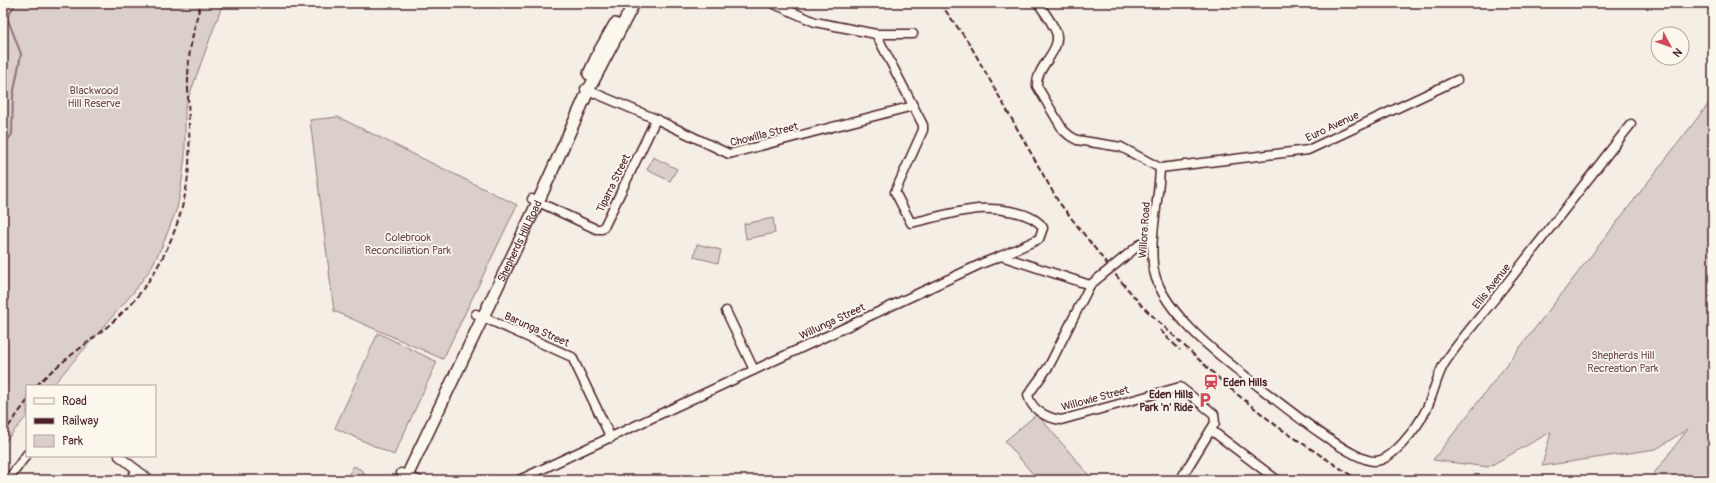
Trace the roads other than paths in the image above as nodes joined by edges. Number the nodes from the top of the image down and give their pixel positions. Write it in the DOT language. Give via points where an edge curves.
graph roads {
  1 [pos="626,3"];
  2 [pos="634,3"];
  3 [pos="772,3"];
  4 [pos="1038,3"];
  5 [pos="876,34"];
  6 [pos="913,34"];
  7 [pos="1457,80"];
  8 [pos="586,89"];
  9 [pos="913,106"];
  10 [pos="656,119"];
  11 [pos="1631,124"];
  12 [pos="1160,168"];
  13 [pos="535,200"];
  14 [pos="1152,240"];
  15 [pos="1001,256"];
  16 [pos="1090,285"];
  17 [pos="726,311"];
  18 [pos="479,315"];
  19 [pos="754,370"];
  20 [pos="1213,427"];
  21 [pos="611,438"];
  22 [pos="26,455"];
  23 [pos="119,457"];
  24 [pos="1375,461"];
  25 [pos="137,470"];
  26 [pos="403,477"];
  27 [pos="8,480"];
  28 [pos="130,480"];
  29 [pos="150,480"];
  30 [pos="418,480"];
  31 [pos="519,480"];
  32 [pos="1180,480"];
  33 [pos="1277,480"];
  1 -- 8 [label="main road, Shepherds Hill Road" via="598,52"];
  2 -- 8 [label="main road, Shepherds Hill Road"];
  3 -- 5 [label="street" via="815,22"];
  4 -- 12 [label="street" via="1057,38 1036,79 1037,86 1062,130 1077,140 1127,149"];
  5 -- 6 [label="street"];
  5 -- 9 [label="street"];
  7 -- 12 [label="street, Euro Avenue" via="1308,150"];
  8 -- 10 [label="street, Chowilla Street"];
  8 -- 13 [label="main road, Shepherds Hill Road"];
  9 -- 10 [label="street, Chowilla Street" via="729,154"];
  9 -- 15 [label="street, Willunga Street" via="923,125 895,192 903,210 911,223 977,209 1022,214 1035,218 1040,223 1043,228 1040,239"];
  10 -- 13 [label="street, Tiparra Street" via="602,229 596,229"];
  11 -- 24 [label="street, Ellis Avenue" via="1446,362 1420,420 1393,454"];
  12 -- 14 [label="street, Willora Road"];
  13 -- 18 [label="main road, Shepherds Hill Road"];
  14 -- 16 [label="street, bridge" via="1140,245"];
  14 -- 24 [label="street, Willora Road" via="1155,276 1174,312 1185,323 1225,360 1337,445 1362,458"];
  15 -- 16 [label="street"];
  15 -- 19 [label="street, Willunga Street"];
  16 -- 20 [label="street, Willowie Street" via="1049,366 1028,395 1029,403 1041,413 1061,420 1180,387 1214,414"];
  17 -- 19 [label="street"];
  18 -- 21 [label="street, Barunga Street" via="572,357"];
  18 -- 26 [label="main road, Shepherds Hill Road"];
  19 -- 21 [label="street, Willunga Street"];
  20 -- 32 [label="street"];
  20 -- 33 [label="street"];
  21 -- 31 [label="street, Willunga Street"];
  22 -- 27 [label="street"];
  23 -- 25 [label="street"];
  25 -- 28 [label="street"];
  25 -- 29 [label="street"];
  26 -- 30 [label="street"];
}
